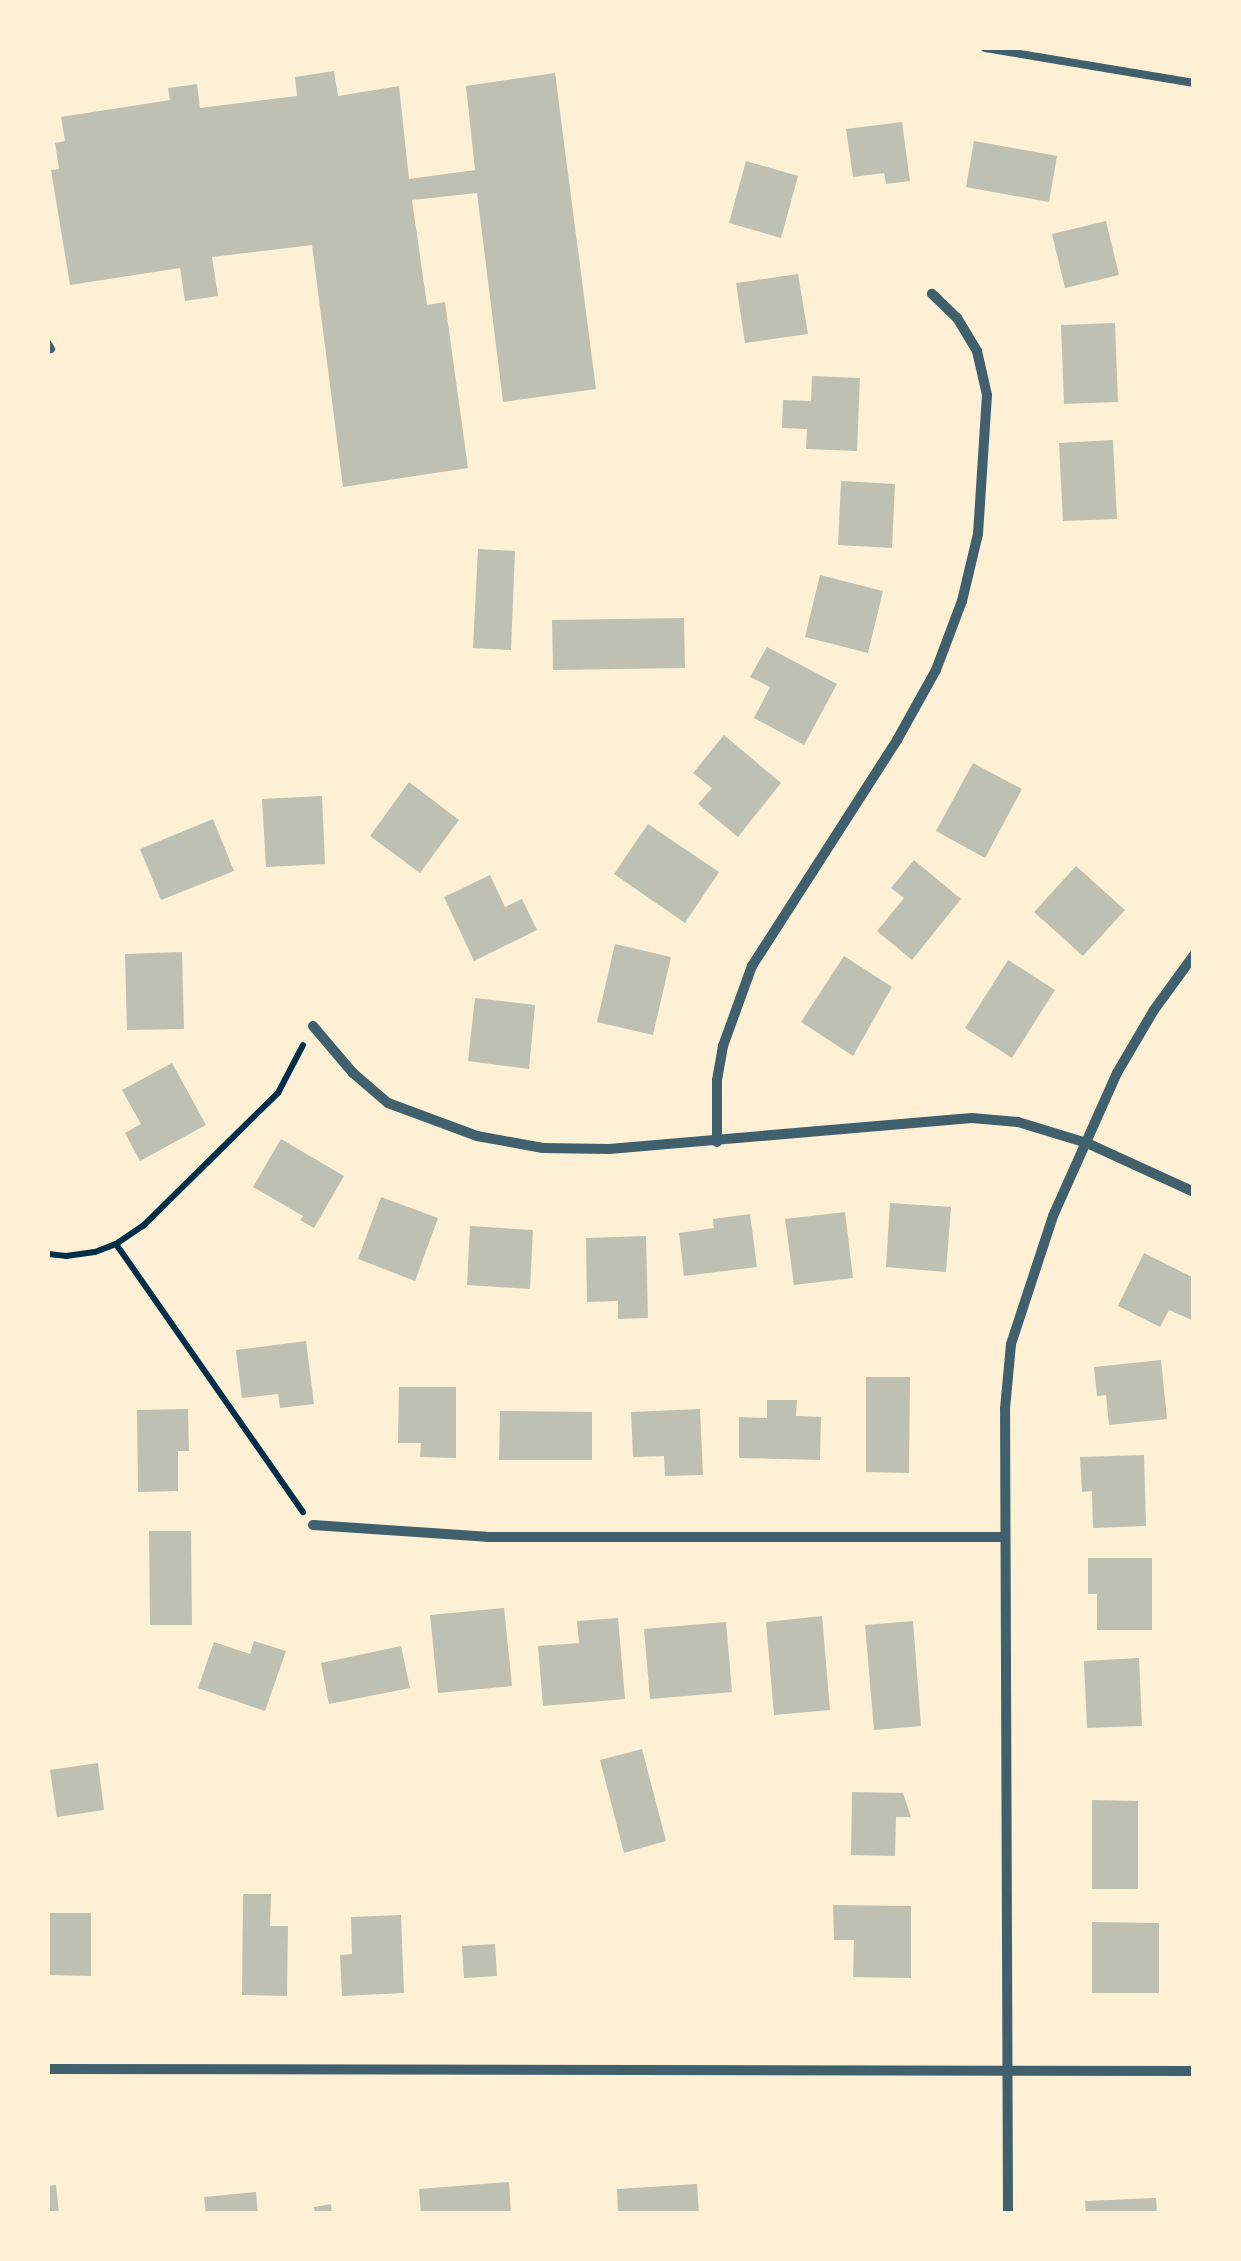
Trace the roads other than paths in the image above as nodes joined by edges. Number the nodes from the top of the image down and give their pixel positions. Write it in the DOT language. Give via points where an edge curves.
graph roads {
  1 [pos="985,48"];
  2 [pos="1194,83"];
  3 [pos="932,294"];
  4 [pos="1194,956"];
  5 [pos="313,1026"];
  6 [pos="718,1142"];
  7 [pos="1087,1144"];
  8 [pos="1194,1192"];
  9 [pos="313,1524"];
  10 [pos="1005,1537"];
  11 [pos="48,2069"];
  12 [pos="1009,2070"];
  13 [pos="1194,2071"];
  14 [pos="1008,2214"];
  1 -- 2 [label="lane"];
  3 -- 6 [label="street" via="977,351 987,394 978,534 962,601 936,670 898,740 752,966 723,1046"];
  4 -- 7 [label="street" via="1117,1073"];
  5 -- 6 [label="street" via="352,1074 388,1102 478,1136 543,1148"];
  6 -- 7 [label="street" via="972,1118 1018,1122"];
  7 -- 8 [label="street"];
  7 -- 10 [label="street" via="1040,1248 1012,1344 1004,1409"];
  9 -- 10 [label="street" via="486,1537"];
  10 -- 12 [label="street"];
  11 -- 12 [label="street"];
  12 -- 13 [label="street"];
  12 -- 14 [label="street"];
}
